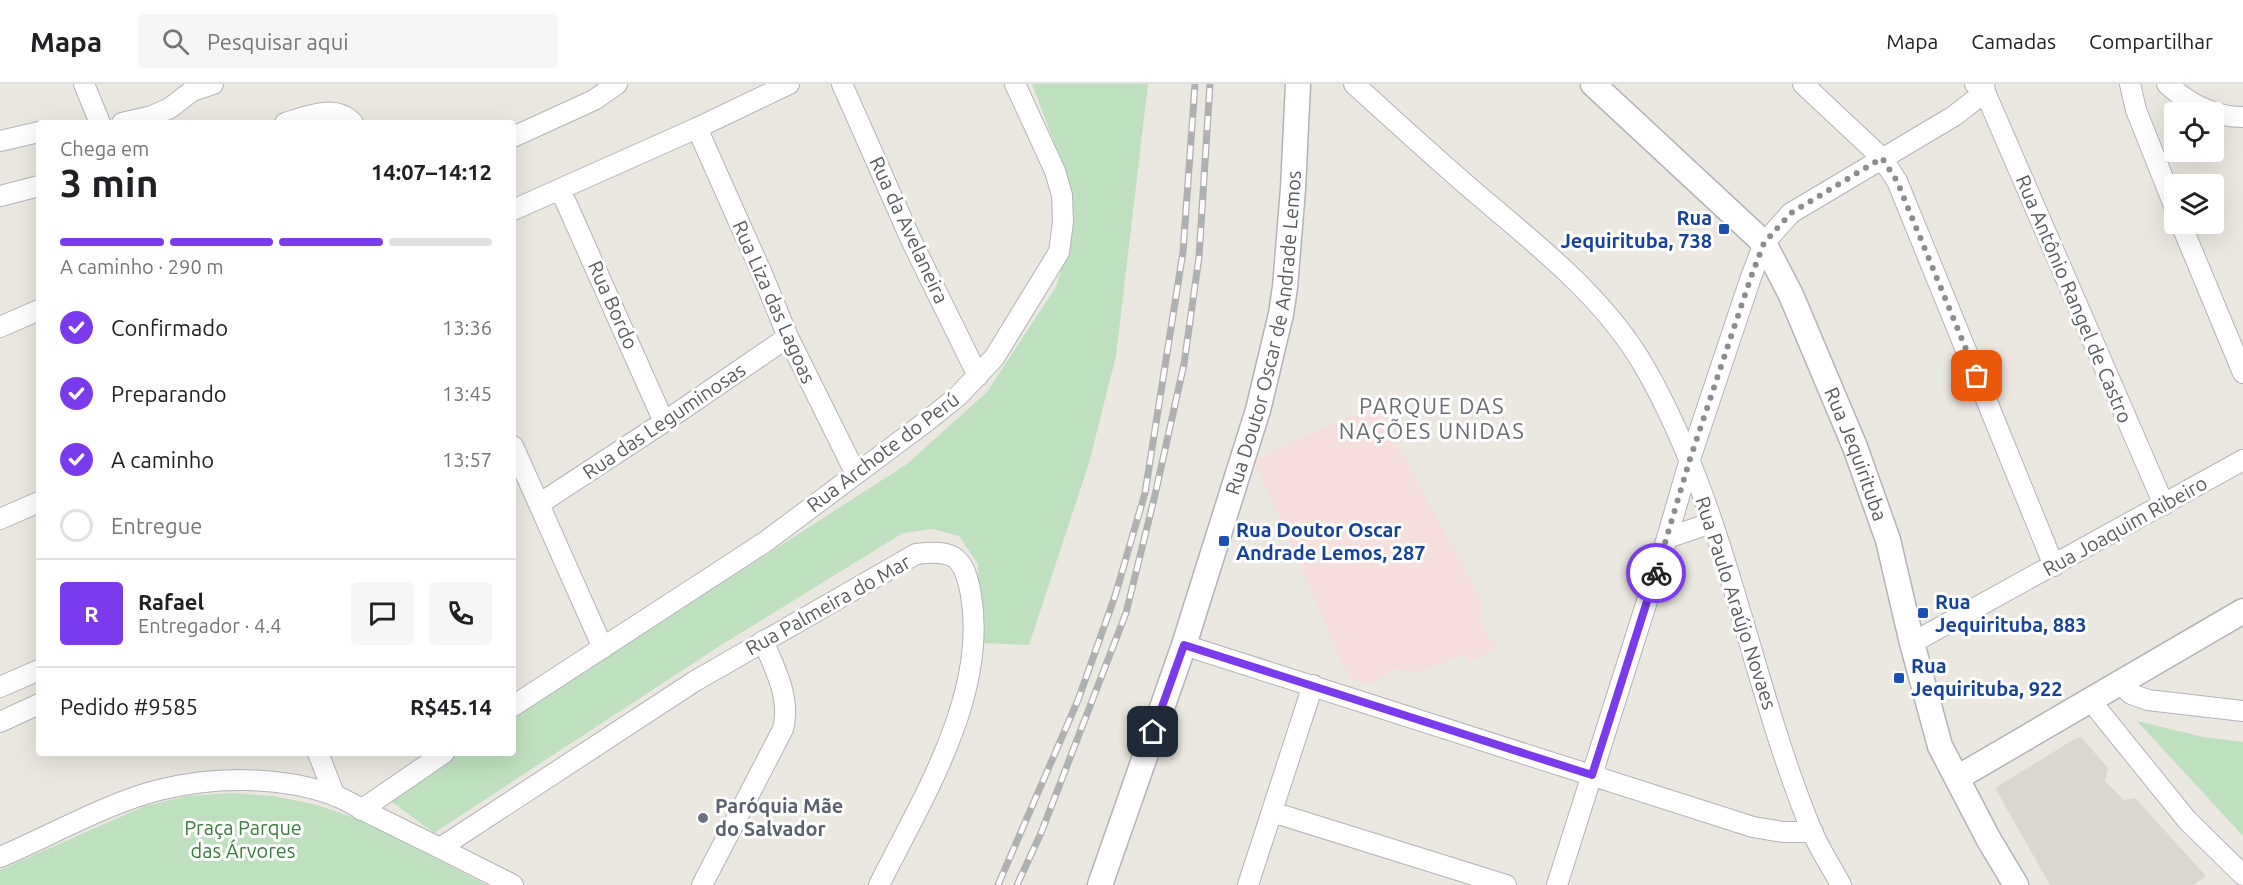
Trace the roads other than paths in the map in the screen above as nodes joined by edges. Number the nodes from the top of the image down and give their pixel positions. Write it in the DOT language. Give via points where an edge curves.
graph roads {
  1 [pos="84,84"];
  2 [pos="213,84"];
  3 [pos="616,84"];
  4 [pos="789,84"];
  5 [pos="842,84"];
  6 [pos="1015,84"];
  7 [pos="1298,84"];
  8 [pos="1354,84"];
  9 [pos="1593,84"];
  10 [pos="1803,84"];
  11 [pos="2130,84"];
  12 [pos="2167,84"];
  13 [pos="1981,87"];
  14 [pos="2243,117"];
  15 [pos="93,120"];
  16 [pos="135,120"];
  17 [pos="297,120"];
  18 [pos="350,120"];
  19 [pos="697,128"];
  20 [pos="36,133"];
  21 [pos="516,136"];
  22 [pos="0,141"];
  23 [pos="1882,158"];
  24 [pos="2164,180"];
  25 [pos="36,187"];
  26 [pos="560,189"];
  27 [pos="0,196"];
  28 [pos="516,209"];
  29 [pos="2185,234"];
  30 [pos="1764,243"];
  31 [pos="36,311"];
  32 [pos="0,327"];
  33 [pos="788,337"];
  34 [pos="2243,373"];
  35 [pos="978,375"];
  36 [pos="664,422"];
  37 [pos="516,453"];
  38 [pos="1690,459"];
  39 [pos="2243,460"];
  40 [pos="856,474"];
  41 [pos="36,503"];
  42 [pos="539,504"];
  43 [pos="2164,505"];
  44 [pos="0,519"];
  45 [pos="1712,523"];
  46 [pos="1668,538"];
  47 [pos="2054,566"];
  48 [pos="2243,611"];
  49 [pos="764,641"];
  50 [pos="1912,643"];
  51 [pos="1184,645"];
  52 [pos="603,648"];
  53 [pos="36,670"];
  54 [pos="2118,682"];
  55 [pos="1313,685"];
  56 [pos="0,687"];
  57 [pos="2090,700"];
  58 [pos="516,704"];
  59 [pos="36,705"];
  60 [pos="2243,711"];
  61 [pos="0,722"];
  62 [pos="319,756"];
  63 [pos="440,756"];
  64 [pos="1592,775"];
  65 [pos="1957,778"];
  66 [pos="335,796"];
  67 [pos="361,810"];
  68 [pos="1272,812"];
  69 [pos="1813,832"];
  70 [pos="440,848"];
  71 [pos="0,857"];
  72 [pos="2243,874"];
  73 [pos="513,885"];
  74 [pos="702,885"];
  75 [pos="879,885"];
  76 [pos="1100,885"];
  77 [pos="1248,885"];
  78 [pos="1506,885"];
  79 [pos="1557,885"];
  80 [pos="1841,885"];
  81 [pos="2016,885"];
  1 -- 15 [label="street"];
  2 -- 16 [label="street" via="192,91 170,108"];
  3 -- 21 [label="street" via="594,100"];
  4 -- 19 [label="street"];
  5 -- 35 [label="street, Rua da Avelaneira" via="912,242"];
  6 -- 35 [label="street, Rua Archote do Perú" via="1055,171 1062,195 1063,222 1059,252 994,358"];
  7 -- 51 [label="street, Rua Doutor Oscar de Andrade Lemos" via="1281,314 1258,410"];
  8 -- 38 [label="street, Rua Paulo Araújo Novaes" via="1557,262 1593,300 1644,365"];
  9 -- 30 [label="street, Rua Jequirituba"];
  10 -- 23 [label="street"];
  11 -- 24 [label="street"];
  12 -- 14 [label="street" via="2207,110"];
  13 -- 23 [label="street" via="1954,116"];
  13 -- 43 [label="street, Rua Antônio Rangel de Castro"];
  17 -- 18 [label="street" via="329,112"];
  19 -- 26 [label="street"];
  19 -- 33 [label="street, Rua Liza das Lagoas"];
  20 -- 22 [label="street"];
  23 -- 30 [label="street" via="1791,213"];
  23 -- 47 [label="street" via="1900,190"];
  25 -- 27 [label="street"];
  26 -- 28 [label="street"];
  26 -- 36 [label="street, Rua Bordo"];
  29 -- 34 [label="street"];
  30 -- 38 [label="street"];
  30 -- 50 [label="street, Rua Jequirituba" via="1791,295 1855,447 1888,540"];
  31 -- 32 [label="street"];
  33 -- 36 [label="street, Rua das Leguminosas"];
  33 -- 40 [label="street, Rua Liza das Lagoas"];
  35 -- 40 [label="street, Rua Archote do Perú" via="958,396"];
  36 -- 42 [label="street, Rua das Leguminosas"];
  37 -- 42 [label="street"];
  38 -- 45 [label="street, Rua Paulo Araújo Novaes"];
  38 -- 46 [label="street"];
  39 -- 43 [label="street, Rua Joaquim Ribeiro"];
  40 -- 52 [label="street, Rua Archote do Perú" via="765,542"];
  41 -- 44 [label="street"];
  42 -- 52 [label="street"];
  43 -- 47 [label="street, Rua Joaquim Ribeiro"];
  45 -- 46 [label="street"];
  45 -- 69 [label="street, Rua Paulo Araújo Novaes" via="1777,732"];
  46 -- 64 [label="street"];
  47 -- 50 [label="street, Rua Joaquim Ribeiro"];
  48 -- 54 [label="street"];
  49 -- 70 [label="street, Rua Palmeira do Mar" via="695,681"];
  49 -- 74 [label="street" via="778,675 786,718"];
  49 -- 75 [label="street, Rua Palmeira do Mar" via="916,555 949,554 964,566 974,610 972,667 941,761"];
  50 -- 65 [label="street, Rua Jequirituba" via="1940,746"];
  51 -- 55 [label="street"];
  51 -- 76 [label="street, Rua Doutor Oscar de Andrade Lemos"];
  52 -- 58 [label="street, Rua Archote do Perú"];
  53 -- 56 [label="street"];
  54 -- 57 [label="street"];
  54 -- 60 [label="street" via="2131,694 2148,700"];
  55 -- 64 [label="street"];
  55 -- 68 [label="street"];
  57 -- 65 [label="street"];
  57 -- 72 [label="street" via="2187,820"];
  59 -- 61 [label="street"];
  62 -- 66 [label="street"];
  63 -- 67 [label="street"];
  64 -- 69 [label="street" via="1753,827"];
  64 -- 79 [label="street"];
  65 -- 81 [label="street, Rua Jequirituba"];
  66 -- 67 [label="street"];
  66 -- 71 [label="street" via="270,781 192,783 129,800"];
  67 -- 70 [label="street"];
  68 -- 77 [label="street"];
  68 -- 78 [label="street"];
  69 -- 80 [label="street, Rua Paulo Araújo Novaes"];
  70 -- 73 [label="street"];
}
